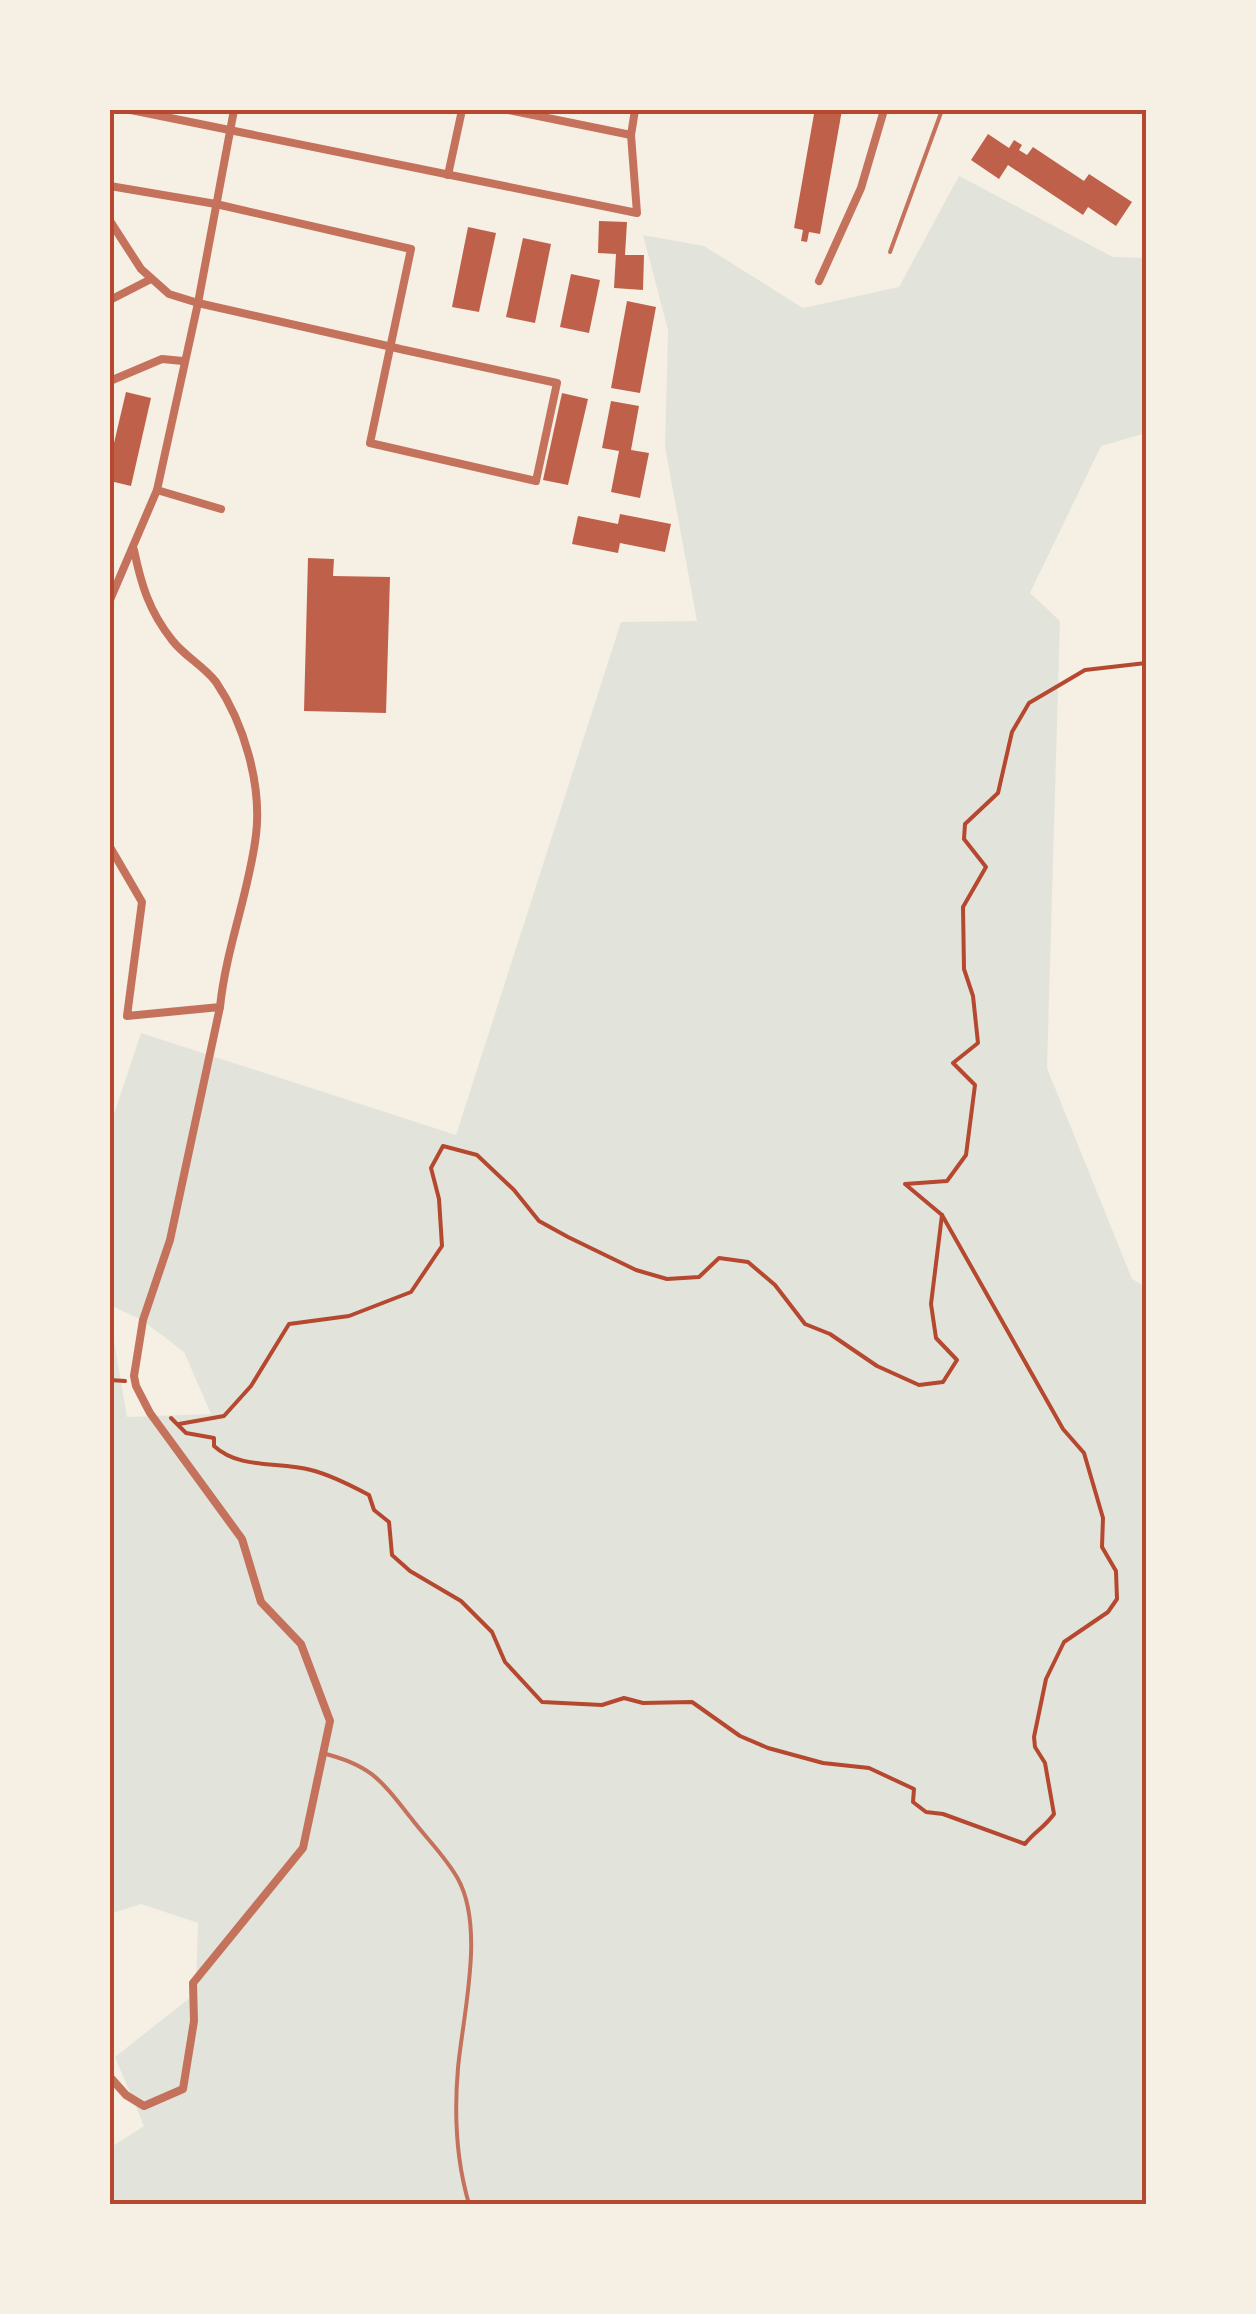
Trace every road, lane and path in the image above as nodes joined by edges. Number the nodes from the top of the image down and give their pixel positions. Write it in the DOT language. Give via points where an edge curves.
graph roads {
  1 [pos="131,110"];
  2 [pos="234,110"];
  3 [pos="462,110"];
  4 [pos="508,110"];
  5 [pos="634,110"];
  6 [pos="884,110"];
  7 [pos="942,110"];
  8 [pos="230,131"];
  9 [pos="631,135"];
  10 [pos="448,174"];
  11 [pos="110,186"];
  12 [pos="216,204"];
  13 [pos="110,221"];
  14 [pos="890,252"];
  15 [pos="152,278"];
  16 [pos="819,281"];
  17 [pos="110,300"];
  18 [pos="198,303"];
  19 [pos="392,348"];
  20 [pos="183,360"];
  21 [pos="110,381"];
  22 [pos="157,490"];
  23 [pos="221,509"];
  24 [pos="134,550"];
  25 [pos="110,600"];
  26 [pos="1146,663"];
  27 [pos="110,847"];
  28 [pos="220,1006"];
  29 [pos="942,1216"];
  30 [pos="150,1413"];
  31 [pos="166,1413"];
  32 [pos="177,1424"];
  33 [pos="322,1753"];
  34 [pos="110,2077"];
  35 [pos="469,2204"];
  1 -- 8 [label="street"];
  2 -- 8 [label="street"];
  3 -- 10 [label="street"];
  4 -- 9 [label="street"];
  5 -- 9 [label="street"];
  6 -- 16 [label="street" via="861,188"];
  7 -- 14 [label="lane"];
  8 -- 10 [label="street"];
  8 -- 12 [label="street"];
  9 -- 10 [label="street" via="637,213"];
  11 -- 12 [label="street"];
  12 -- 18 [label="street"];
  12 -- 19 [label="street" via="412,249"];
  13 -- 15 [label="street"];
  15 -- 17 [label="street"];
  15 -- 18 [label="street" via="169,294"];
  18 -- 19 [label="street"];
  18 -- 20 [label="street"];
  19 -- 19 [label="street" via="558,384 536,481 370,444"];
  20 -- 21 [label="street" via="162,359"];
  20 -- 22 [label="street"];
  22 -- 23 [label="street"];
  22 -- 24 [label="street"];
  24 -- 25 [label="street"];
  24 -- 28 [label="street" via="144,594 172,641 214,680 237,721 252,773 256,832"];
  26 -- 29 [label="path" via="1085,670 1029,703 1012,732 998,792 965,824 964,839 986,867 963,906 964,970 978,1043 953,1063 976,1085 966,1155 947,1180 905,1184"];
  27 -- 28 [label="street" via="142,902 127,1016"];
  28 -- 30 [label="street" via="170,1240 142,1320 134,1376"];
  29 -- 32 [label="path" via="932,1304 936,1338 958,1360 943,1382 918,1386 805,1324 748,1262 719,1258 699,1277 667,1279 636,1270 539,1221 477,1155 443,1146 431,1168 442,1246 411,1292 349,1316 290,1324 224,1416"];
  29 -- 32 [label="path" via="1063,1429 1084,1453 1103,1518 1102,1548 1116,1571 1118,1599 1064,1642 1046,1679 1034,1737 1054,1814 1025,1844 926,1812 913,1802 914,1790 869,1768 823,1763 740,1736 692,1702 542,1702 461,1601 392,1555 389,1522 369,1495 314,1470 224,1455 214,1438 186,1433"];
  30 -- 32 [label="path"];
  30 -- 33 [label="street" via="242,1539 261,1602 301,1644 330,1722"];
  31 -- 32 [label="path"];
  33 -- 34 [label="street" via="302,1848 194,1984 182,2090 144,2106"];
  33 -- 35 [label="lane" via="368,1768 458,1879 465,1900 471,1939 456,2128"];
}
